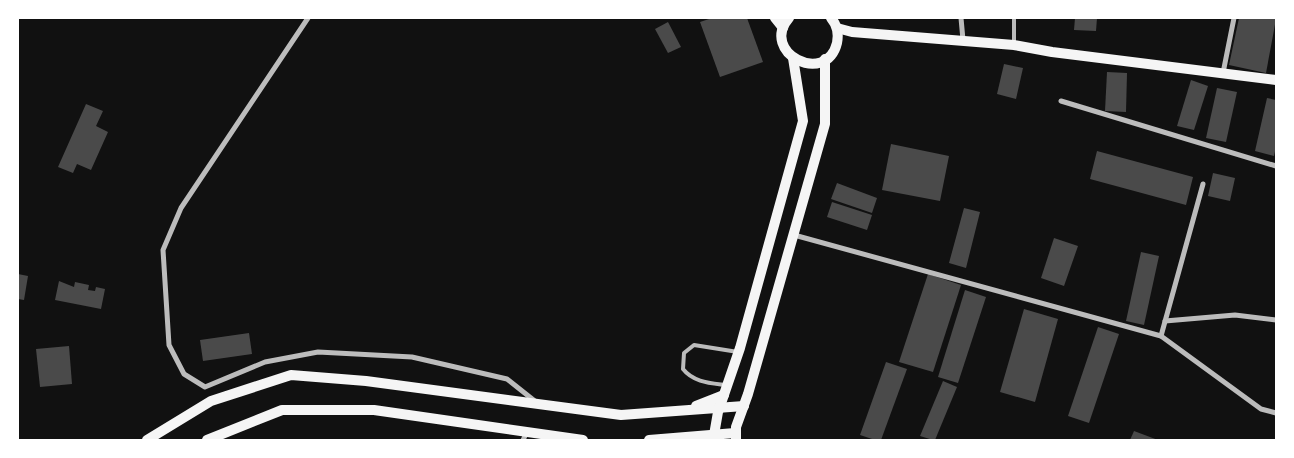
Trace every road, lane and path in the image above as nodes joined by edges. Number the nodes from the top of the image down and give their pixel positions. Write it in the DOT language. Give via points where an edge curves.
graph roads {
  1 [pos="308,18"];
  2 [pos="775,18"];
  3 [pos="789,18"];
  4 [pos="830,18"];
  5 [pos="961,18"];
  6 [pos="1014,18"];
  7 [pos="1234,18"];
  8 [pos="783,28"];
  9 [pos="837,28"];
  10 [pos="963,40"];
  11 [pos="1014,45"];
  12 [pos="793,58"];
  13 [pos="825,59"];
  14 [pos="1223,73"];
  15 [pos="1276,80"];
  16 [pos="1061,101"];
  17 [pos="1276,166"];
  18 [pos="1203,184"];
  19 [pos="793,234"];
  20 [pos="1276,320"];
  21 [pos="1165,321"];
  22 [pos="1161,336"];
  23 [pos="739,352"];
  24 [pos="726,390"];
  25 [pos="538,404"];
  26 [pos="744,406"];
  27 [pos="720,408"];
  28 [pos="676,411"];
  29 [pos="1276,413"];
  30 [pos="525,436"];
  31 [pos="736,437"];
  32 [pos="715,438"];
  33 [pos="147,440"];
  34 [pos="207,440"];
  35 [pos="583,440"];
  36 [pos="649,440"];
  1 -- 25 [label="street" via="181,208 163,250 168,345 184,374 205,387 265,362 318,352 412,357 507,379"];
  2 -- 8 [label="main road"];
  3 -- 8 [label="main road"];
  4 -- 9 [label="main road"];
  5 -- 10 [label="street"];
  6 -- 11 [label="lane"];
  7 -- 14 [label="street"];
  8 -- 12 [label="main road" via="783,44"];
  9 -- 10 [label="main road" via="852,32"];
  9 -- 13 [label="main road" via="836,46"];
  10 -- 11 [label="main road"];
  11 -- 14 [label="main road"];
  12 -- 13 [label="main road" via="812,64"];
  12 -- 23 [label="main road" via="803,121"];
  13 -- 19 [label="main road" via="824,124"];
  14 -- 15 [label="main road"];
  16 -- 17 [label="street"];
  18 -- 21 [label="street"];
  19 -- 22 [label="street"];
  19 -- 26 [label="main road"];
  20 -- 21 [label="street" via="1235,315"];
  21 -- 22 [label="street"];
  22 -- 29 [label="street" via="1261,408"];
  23 -- 24 [label="main road"];
  23 -- 24 [label="lane" via="694,345 684,353 683,369 687,374"];
  24 -- 27 [label="main road"];
  24 -- 28 [label="main road"];
  25 -- 28 [label="main road" via="621,415"];
  25 -- 33 [label="main road" via="366,381 291,375 211,401"];
  26 -- 27 [label="main road"];
  26 -- 31 [label="main road"];
  27 -- 28 [label="main road"];
  27 -- 32 [label="main road"];
  30 -- 34 [label="main road" via="374,410 282,410"];
  30 -- 35 [label="main road"];
  31 -- 32 [label="main road"];
  32 -- 36 [label="main road"];
}
